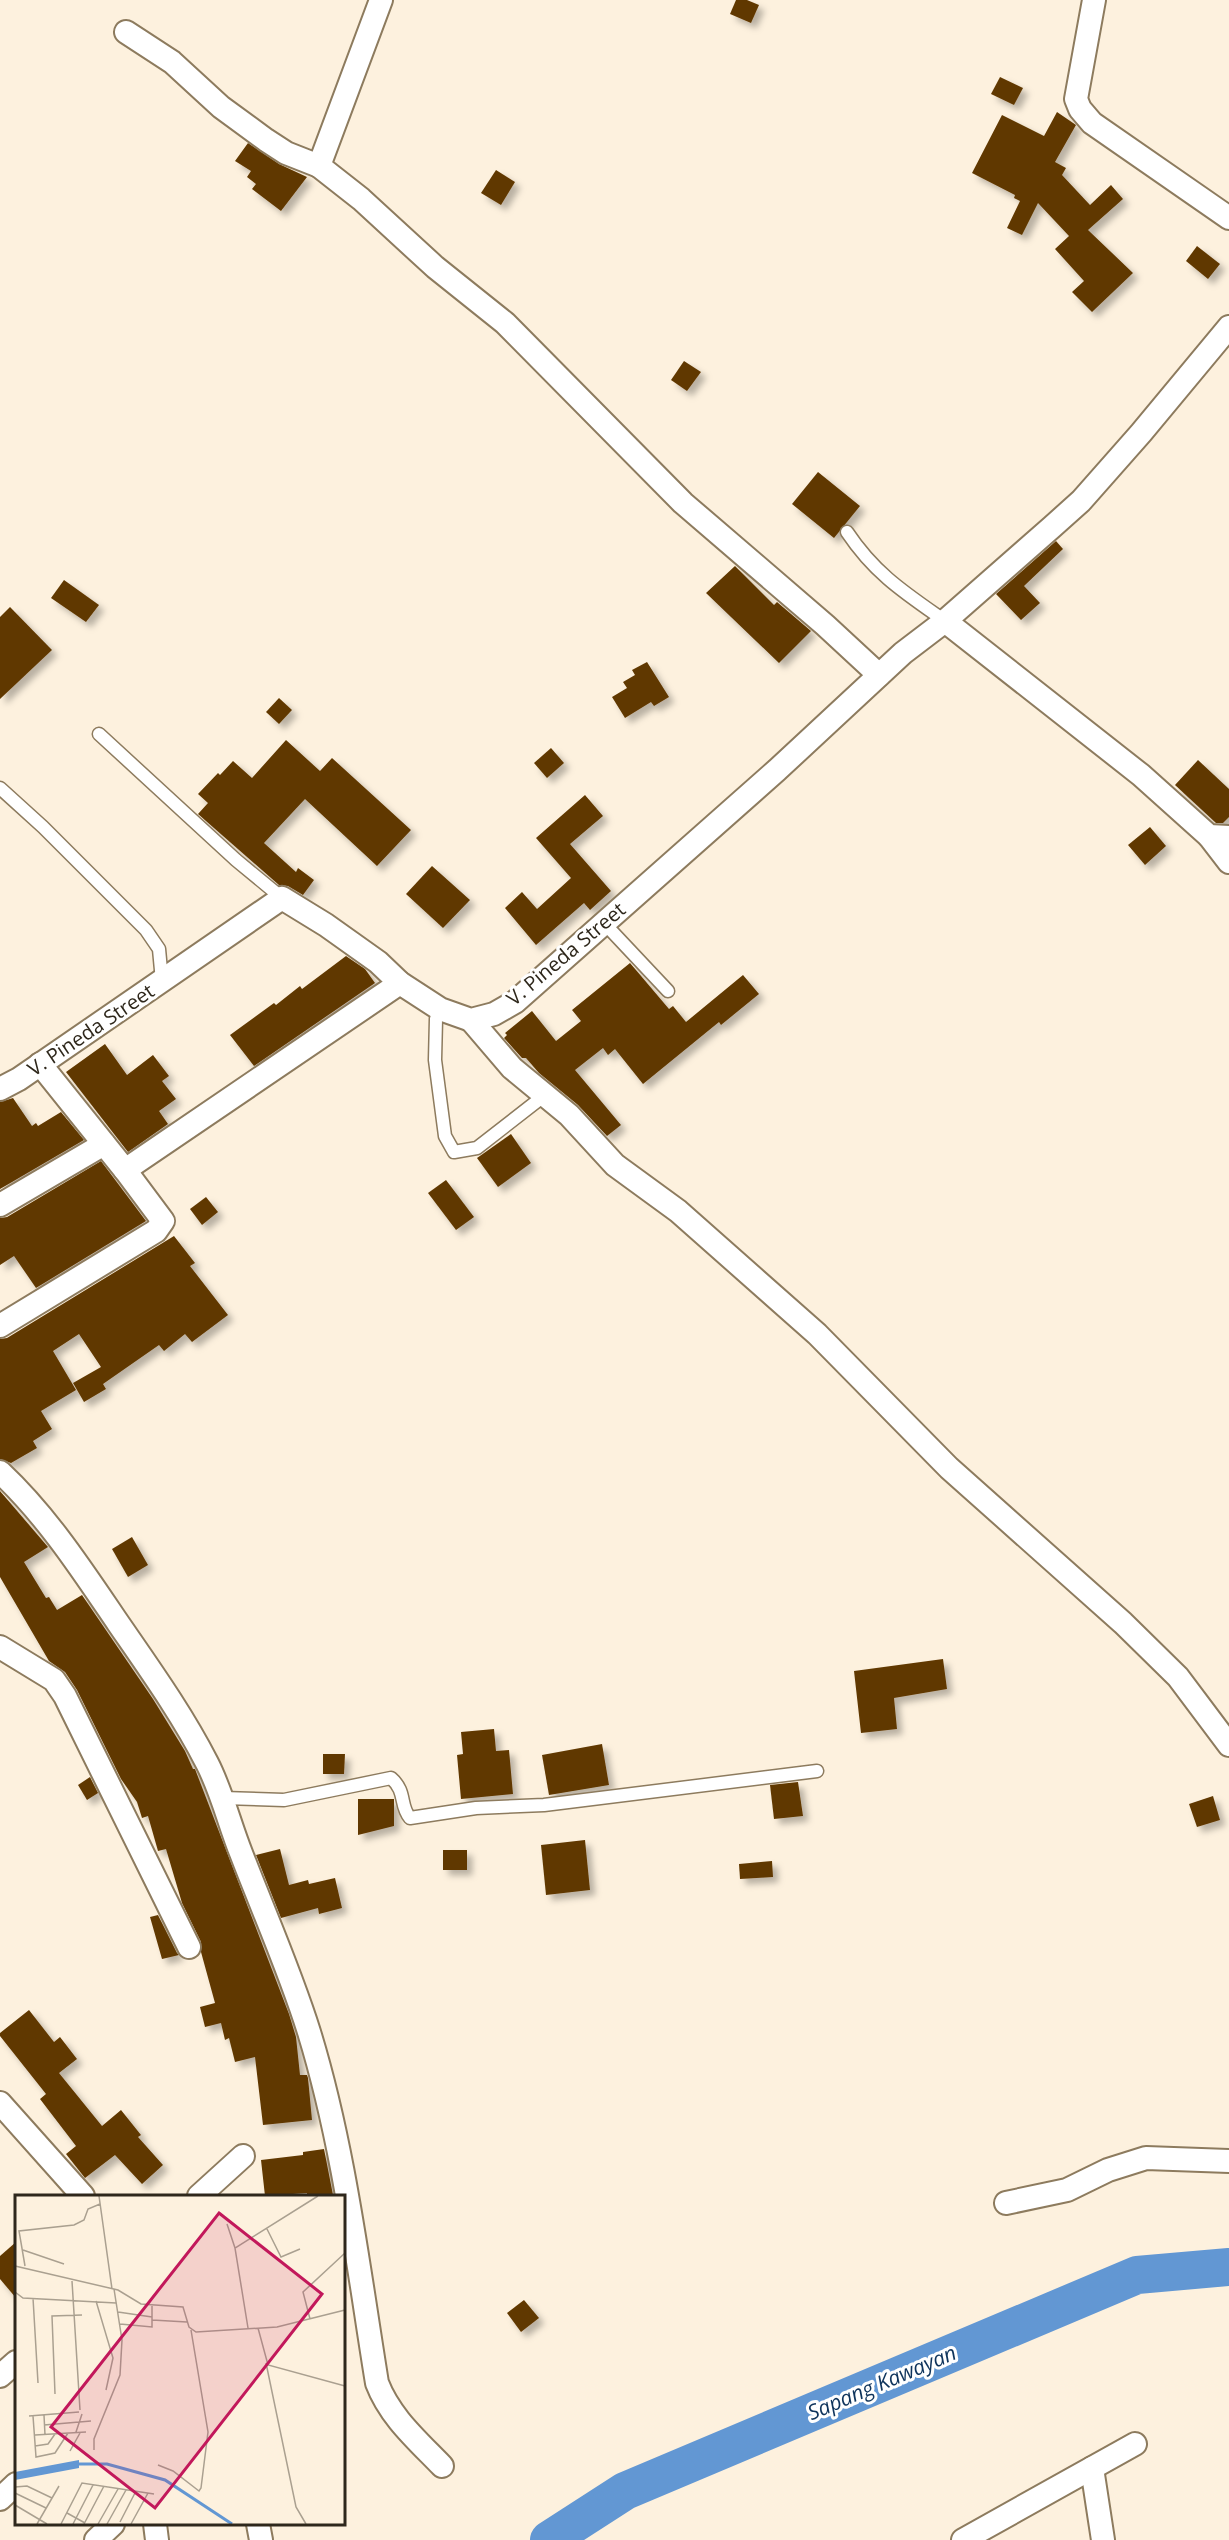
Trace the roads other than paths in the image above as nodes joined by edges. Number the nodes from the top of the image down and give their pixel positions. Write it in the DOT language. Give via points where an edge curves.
graph roads {
  1 [pos="381,0"];
  2 [pos="1094,0"];
  3 [pos="126,32"];
  4 [pos="319,166"];
  5 [pos="1229,218"];
  6 [pos="1229,327"];
  7 [pos="847,532"];
  8 [pos="945,621"];
  9 [pos="879,675"];
  10 [pos="99,734"];
  11 [pos="0,788"];
  12 [pos="1219,836"];
  13 [pos="1229,862"];
  14 [pos="282,898"];
  15 [pos="604,923"];
  16 [pos="162,981"];
  17 [pos="400,983"];
  18 [pos="669,991"];
  19 [pos="440,1009"];
  20 [pos="471,1020"];
  21 [pos="40,1064"];
  22 [pos="0,1089"];
  23 [pos="545,1095"];
  24 [pos="104,1144"];
  25 [pos="125,1170"];
  26 [pos="0,1205"];
  27 [pos="0,1326"];
  28 [pos="0,1472"];
  29 [pos="0,1647"];
  30 [pos="1229,1745"];
  31 [pos="817,1771"];
  32 [pos="223,1798"];
  33 [pos="189,1947"];
  34 [pos="0,2103"];
  35 [pos="243,2156"];
  36 [pos="1229,2161"];
  37 [pos="83,2195"];
  38 [pos="200,2195"];
  39 [pos="1005,2203"];
  40 [pos="15,2363"];
  41 [pos="0,2376"];
  42 [pos="1135,2444"];
  43 [pos="442,2466"];
  44 [pos="1092,2468"];
  45 [pos="15,2485"];
  46 [pos="0,2499"];
  47 [pos="111,2525"];
  48 [pos="155,2525"];
  49 [pos="258,2525"];
  50 [pos="993,2532"];
  51 [pos="96,2540"];
  52 [pos="157,2540"];
  53 [pos="261,2540"];
  54 [pos="963,2540"];
  55 [pos="1103,2540"];
  1 -- 4 [label="street"];
  2 -- 5 [label="street" via="1076,99 1080,109 1092,123"];
  3 -- 4 [label="street" via="172,62 221,107 266,140"];
  4 -- 9 [label="street" via="505,323 683,503"];
  6 -- 8 [label="street, V. Pineda Street" via="1081,501"];
  7 -- 8 [label="lane" via="871,565"];
  8 -- 9 [label="street, V. Pineda Street"];
  8 -- 12 [label="street"];
  9 -- 15 [label="street, V. Pineda Street"];
  10 -- 14 [label="lane"];
  11 -- 16 [label="lane" via="146,930 159,949"];
  12 -- 13 [label="street"];
  14 -- 16 [label="street, V. Pineda Street"];
  14 -- 17 [label="street" via="378,962"];
  15 -- 18 [label="lane"];
  15 -- 20 [label="street, V. Pineda Street" via="515,1002 494,1014"];
  16 -- 21 [label="street, V. Pineda Street"];
  17 -- 19 [label="street"];
  17 -- 25 [label="street"];
  19 -- 20 [label="street"];
  19 -- 23 [label="lane" via="436,1018 435,1060 445,1136 454,1152 477,1148"];
  20 -- 23 [label="street" via="512,1068"];
  21 -- 22 [label="street, V. Pineda Street"];
  21 -- 24 [label="street"];
  23 -- 30 [label="street" via="615,1165 678,1211 817,1334 949,1468 1123,1623 1178,1677"];
  24 -- 25 [label="street"];
  24 -- 26 [label="street"];
  25 -- 27 [label="street" via="163,1221 156,1232"];
  28 -- 32 [label="street" via="43,1517 95,1589 183,1724"];
  29 -- 33 [label="street" via="54,1680 65,1696"];
  31 -- 32 [label="lane" via="410,1818 399,1785 391,1778 284,1800"];
  32 -- 43 [label="street" via="292,1982 318,2067 340,2164 377,2383 393,2414"];
  34 -- 37 [label="street"];
  35 -- 38 [label="street"];
  36 -- 39 [label="street" via="1137,2160 1067,2190"];
  40 -- 41 [label="street"];
  42 -- 44 [label="street"];
  44 -- 50 [label="street"];
  44 -- 55 [label="street"];
  45 -- 46 [label="street"];
  47 -- 51 [label="street"];
  48 -- 52 [label="street"];
  49 -- 53 [label="street"];
  50 -- 54 [label="street"];
}
